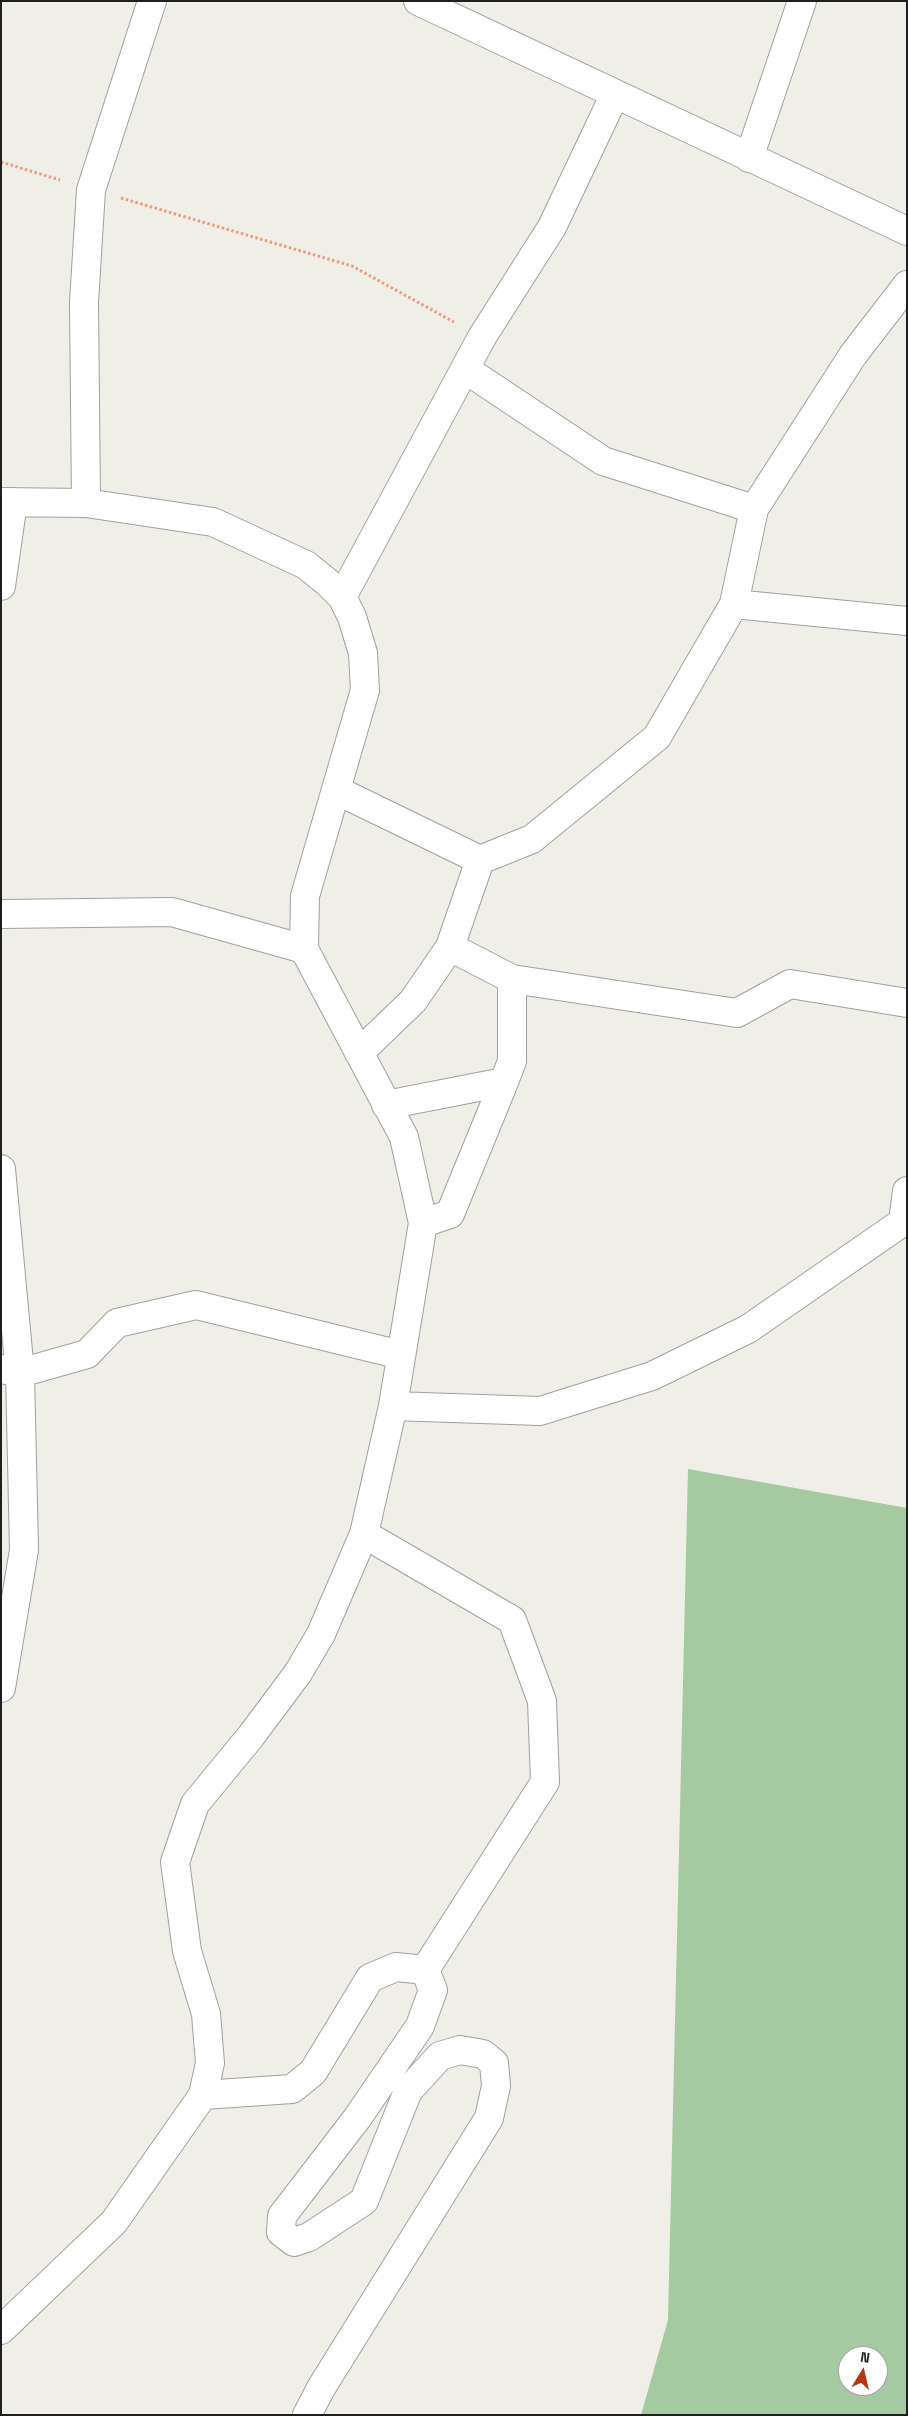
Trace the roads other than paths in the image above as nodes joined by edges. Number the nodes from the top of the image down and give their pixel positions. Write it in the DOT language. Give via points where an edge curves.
graph roads {
  1 [pos="152,1"];
  2 [pos="418,1"];
  3 [pos="802,1"];
  4 [pos="614,94"];
  5 [pos="749,158"];
  6 [pos="907,231"];
  7 [pos="907,285"];
  8 [pos="465,370"];
  9 [pos="7,502"];
  10 [pos="86,503"];
  11 [pos="754,510"];
  12 [pos="1,586"];
  13 [pos="342,597"];
  14 [pos="734,604"];
  15 [pos="907,621"];
  16 [pos="336,790"];
  17 [pos="480,860"];
  18 [pos="1,914"];
  19 [pos="450,946"];
  20 [pos="304,949"];
  21 [pos="512,980"];
  22 [pos="907,1003"];
  23 [pos="359,1053"];
  24 [pos="504,1082"];
  25 [pos="386,1105"];
  26 [pos="1,1169"];
  27 [pos="907,1191"];
  28 [pos="905,1220"];
  29 [pos="423,1223"];
  30 [pos="401,1356"];
  31 [pos="11,1371"];
  32 [pos="394,1406"];
  33 [pos="364,1534"];
  34 [pos="1,1688"];
  35 [pos="425,1970"];
  36 [pos="203,2095"];
  37 [pos="1,2330"];
  38 [pos="307,2415"];
  1 -- 10 [label="street" via="91,190 84,302"];
  2 -- 4 [label="street"];
  3 -- 5 [label="street"];
  4 -- 5 [label="street"];
  4 -- 8 [label="street" via="552,227 482,337"];
  5 -- 6 [label="street"];
  7 -- 11 [label="street" via="853,355"];
  8 -- 11 [label="street" via="603,461"];
  8 -- 13 [label="street"];
  9 -- 10 [label="street"];
  9 -- 12 [label="street"];
  10 -- 13 [label="street" via="213,522 306,565"];
  11 -- 14 [label="street"];
  13 -- 16 [label="street" via="363,653 365,690"];
  14 -- 15 [label="street"];
  14 -- 17 [label="street" via="657,737 532,839"];
  16 -- 17 [label="street"];
  16 -- 20 [label="street" via="305,896"];
  17 -- 19 [label="street"];
  18 -- 20 [label="street" via="172,912"];
  19 -- 21 [label="street"];
  19 -- 23 [label="street" via="413,1001"];
  20 -- 23 [label="street"];
  21 -- 22 [label="street" via="737,1013 790,984"];
  21 -- 24 [label="street" via="512,1060"];
  23 -- 25 [label="street"];
  24 -- 25 [label="street"];
  24 -- 29 [label="street" via="450,1214"];
  25 -- 29 [label="street" via="404,1137"];
  26 -- 31 [label="street"];
  27 -- 28 [label="street"];
  28 -- 32 [label="street" via="748,1329 652,1376 540,1411"];
  29 -- 30 [label="street"];
  30 -- 31 [label="street" via="196,1305 117,1323 87,1354"];
  30 -- 32 [label="street"];
  31 -- 34 [label="street" via="24,1550"];
  32 -- 33 [label="street"];
  33 -- 35 [label="street" via="512,1620 542,1701 545,1782"];
  33 -- 36 [label="street" via="321,1634 298,1673 252,1736 195,1804 175,1862 187,1951 206,2014 210,2063"];
  35 -- 36 [label="street" via="396,1966 370,1978 313,2072 292,2089"];
  35 -- 38 [label="street" via="433,1990 420,2026 358,2117 282,2216 281,2232 294,2242 309,2237 364,2201 408,2091 440,2056 460,2050 483,2054 494,2063 496,2086 489,2118"];
  36 -- 37 [label="street" via="114,2222"];
}
